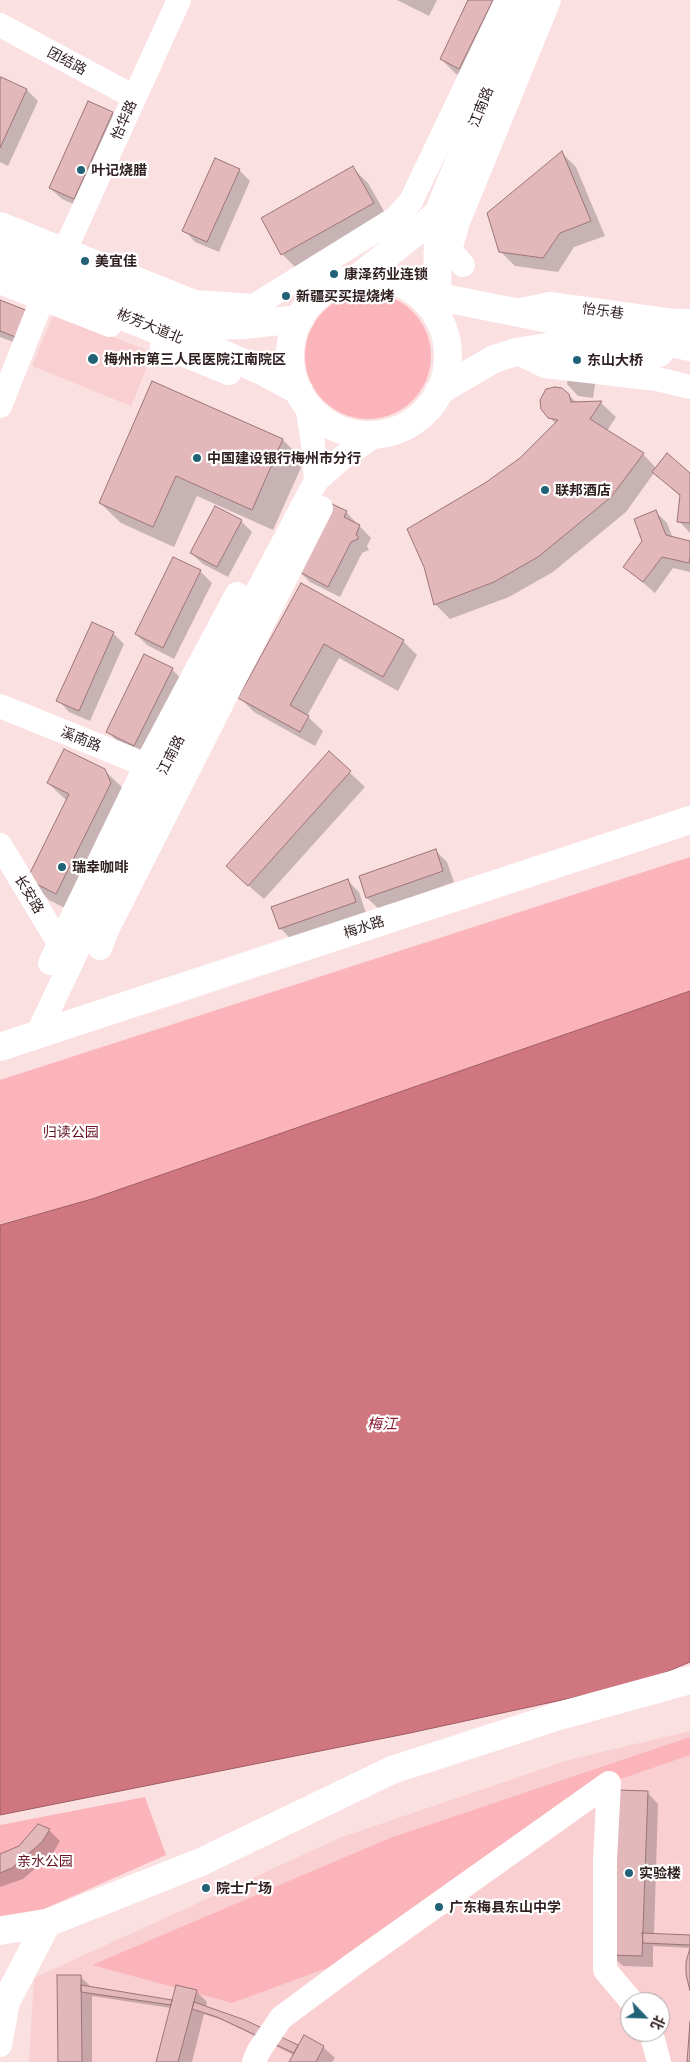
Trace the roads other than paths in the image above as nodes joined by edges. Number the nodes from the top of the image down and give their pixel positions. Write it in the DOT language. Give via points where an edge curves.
graph roads {
  1 [pos="179,0"];
  2 [pos="507,0"];
  3 [pos="524,0"];
  4 [pos="549,0"];
  5 [pos="0,26"];
  6 [pos="134,97"];
  7 [pos="438,214"];
  8 [pos="0,224"];
  9 [pos="0,244"];
  10 [pos="0,266"];
  11 [pos="462,266"];
  12 [pos="53,275"];
  13 [pos="360,277"];
  14 [pos="0,282"];
  15 [pos="431,302"];
  16 [pos="516,311"];
  17 [pos="300,319"];
  18 [pos="690,321"];
  19 [pos="690,347"];
  20 [pos="516,352"];
  21 [pos="690,354"];
  22 [pos="229,372"];
  23 [pos="690,386"];
  24 [pos="439,391"];
  25 [pos="303,398"];
  26 [pos="0,406"];
  27 [pos="376,434"];
  28 [pos="306,482"];
  29 [pos="321,508"];
  30 [pos="0,706"];
  31 [pos="154,768"];
  32 [pos="690,820"];
  33 [pos="0,845"];
  34 [pos="100,948"];
  35 [pos="0,1030"];
  36 [pos="37,1035"];
  37 [pos="0,1048"];
  38 [pos="690,1680"];
  39 [pos="47,1923"];
  40 [pos="0,1931"];
  41 [pos="5,1986"];
  42 [pos="624,1992"];
  43 [pos="654,2042"];
  44 [pos="0,2045"];
  45 [pos="254,2062"];
  46 [pos="659,2062"];
  1 -- 6 [label="street, 怡华路"];
  2 -- 12 [label="street" via="411,201 396,218 254,306 194,302"];
  3 -- 7 [label="main road, 江南路"];
  4 -- 11 [label="street" via="458,222 450,250"];
  5 -- 6 [label="street, 团结路"];
  6 -- 12 [label="street, 怡华路"];
  7 -- 13 [label="main road, 江南路"];
  7 -- 15 [label="main road, 江南路"];
  8 -- 12 [label="street"];
  9 -- 12 [label="main road, 彬芳大道北"];
  10 -- 12 [label="main road, 彬芳大道北"];
  12 -- 14 [label="street"];
  12 -- 17 [label="main road, 彬芳大道北" via="187,320 216,326"];
  12 -- 22 [label="street"];
  12 -- 25 [label="main road, 彬芳大道北" via="179,339 262,371"];
  12 -- 26 [label="street, 怡华路"];
  13 -- 15 [label="main road" via="390,279"];
  13 -- 17 [label="main road" via="345,280 319,295"];
  15 -- 16 [label="main road"];
  15 -- 24 [label="main road" via="447,345 448,361"];
  16 -- 18 [label="street, 怡乐巷" via="550,304"];
  16 -- 19 [label="main road"];
  17 -- 25 [label="main road" via="294,332 291,362"];
  20 -- 21 [label="main road" via="547,347"];
  20 -- 23 [label="street" via="545,366"];
  20 -- 24 [label="main road" via="494,359"];
  24 -- 27 [label="main road" via="420,416 392,431"];
  25 -- 27 [label="main road" via="318,416 338,428"];
  25 -- 28 [label="street" via="313,444"];
  27 -- 28 [label="street, 江南路"];
  28 -- 31 [label="street, 江南路"];
  29 -- 34 [label="street"];
  30 -- 31 [label="street, 溪南路"];
  31 -- 33 [label="street, 长安路" via="54,953"];
  31 -- 36 [label="street, 江南路"];
  32 -- 36 [label="main road, 梅水路"];
  35 -- 36 [label="main road, 梅水路"];
  36 -- 37 [label="main road, 梅水路"];
  38 -- 39 [label="main road" via="559,1716 392,1770 201,1862"];
  39 -- 40 [label="main road"];
  39 -- 41 [label="main road"];
  41 -- 44 [label="street"];
  42 -- 45 [label="street" via="606,1970 605,1860 609,1782 281,2018"];
  43 -- 46 [label="street"];
}
